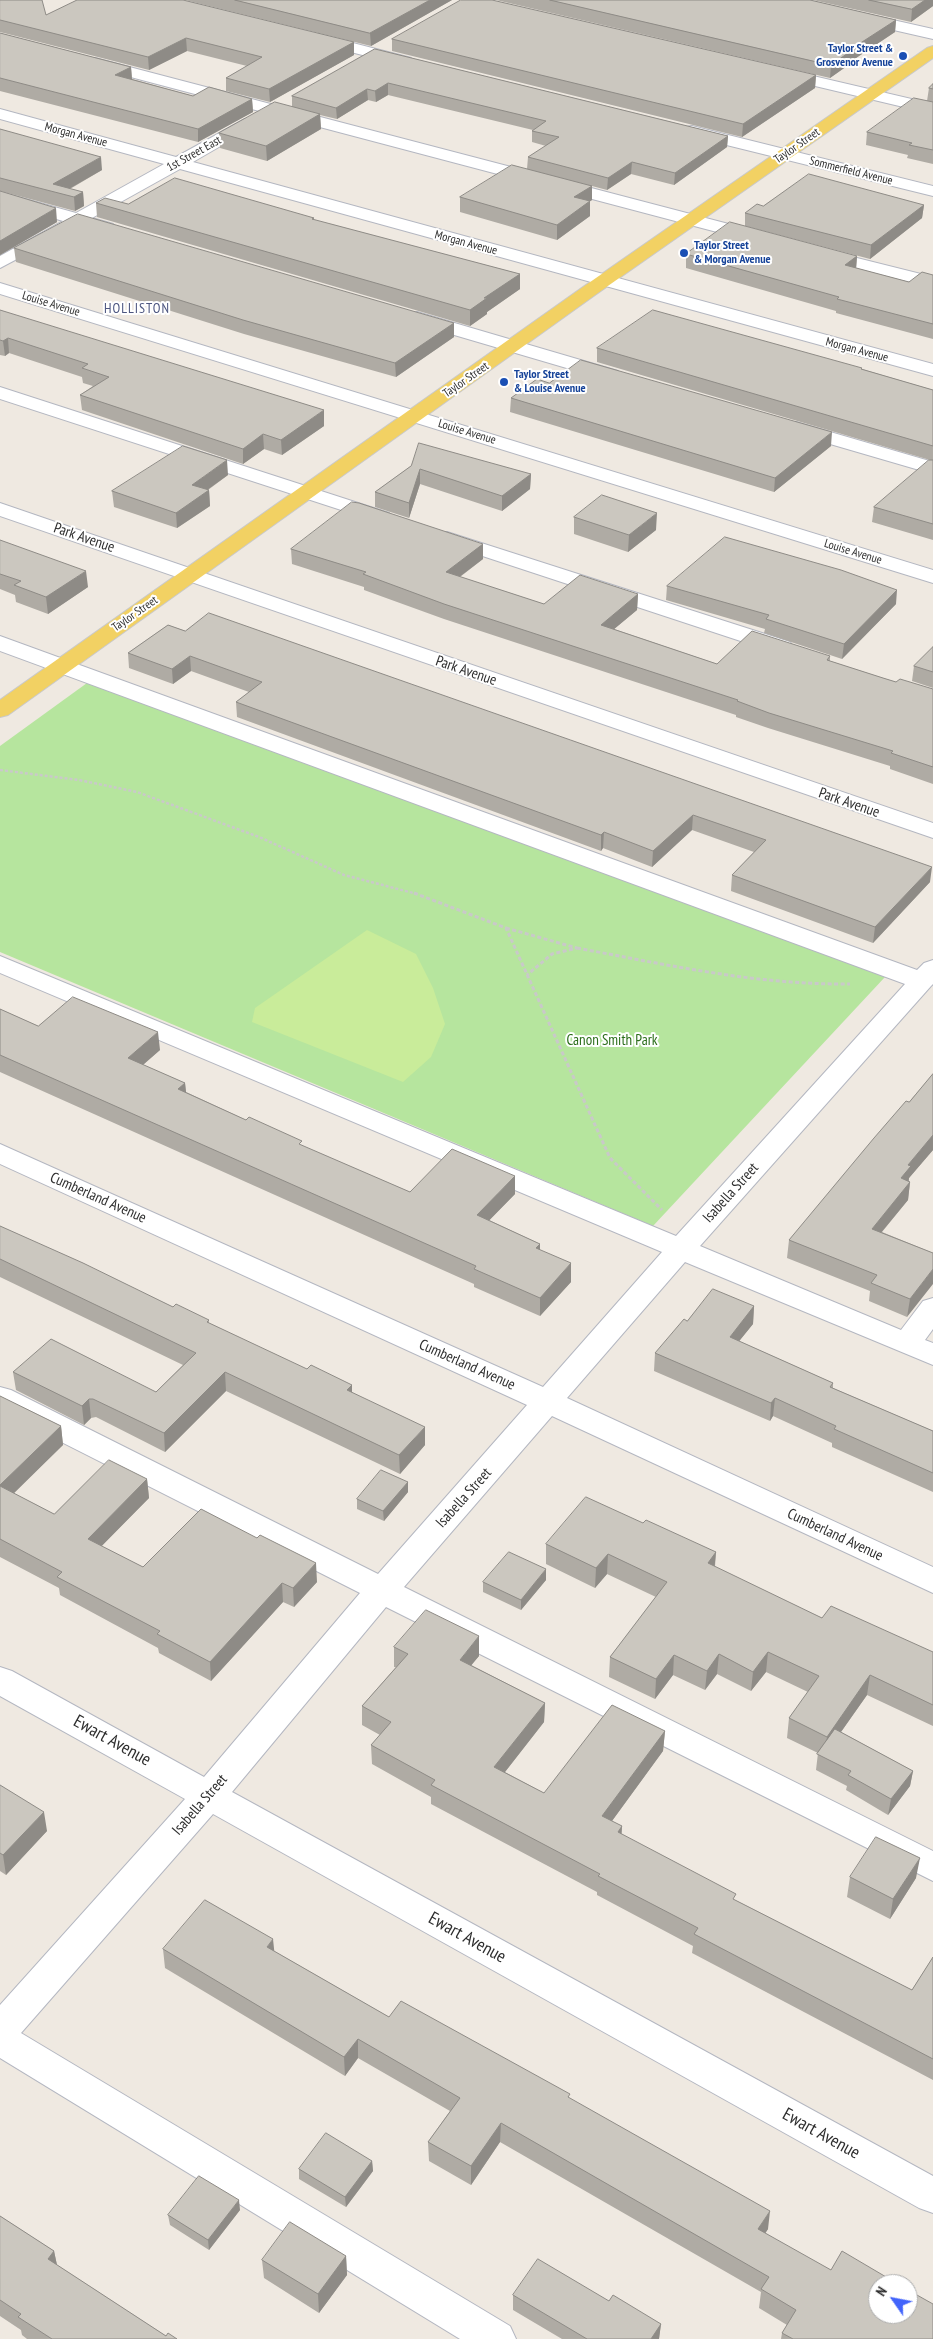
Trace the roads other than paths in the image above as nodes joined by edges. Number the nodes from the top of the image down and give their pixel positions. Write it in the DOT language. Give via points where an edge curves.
graph roads {
  1 [pos="784,0"];
  2 [pos="933,34"];
  3 [pos="306,36"];
  4 [pos="393,42"];
  5 [pos="933,51"];
  6 [pos="374,53"];
  7 [pos="75,58"];
  8 [pos="354,64"];
  9 [pos="417,64"];
  10 [pos="765,69"];
  11 [pos="871,94"];
  12 [pos="296,96"];
  13 [pos="933,109"];
  14 [pos="272,110"];
  15 [pos="0,114"];
  16 [pos="676,128"];
  17 [pos="784,154"];
  18 [pos="178,163"];
  19 [pos="933,191"];
  20 [pos="0,197"];
  21 [pos="78,220"];
  22 [pos="693,220"];
  23 [pos="125,233"];
  24 [pos="772,241"];
  25 [pos="800,248"];
  26 [pos="0,263"];
  27 [pos="606,281"];
  28 [pos="933,283"];
  29 [pos="0,288"];
  30 [pos="398,313"];
  31 [pos="514,346"];
  32 [pos="933,370"];
  33 [pos="632,380"];
  34 [pos="0,393"];
  35 [pos="415,416"];
  36 [pos="782,424"];
  37 [pos="933,468"];
  38 [pos="306,492"];
  39 [pos="0,509"];
  40 [pos="398,522"];
  41 [pos="426,532"];
  42 [pos="190,575"];
  43 [pos="933,577"];
  44 [pos="0,643"];
  45 [pos="802,654"];
  46 [pos="61,665"];
  47 [pos="0,710"];
  48 [pos="933,831"];
  49 [pos="0,964"];
  50 [pos="917,973"];
  51 [pos="0,1154"];
  52 [pos="668,1244"];
  53 [pos="933,1308"];
  54 [pos="906,1344"];
  55 [pos="933,1355"];
  56 [pos="0,1398"];
  57 [pos="548,1402"];
  58 [pos="933,1581"];
  59 [pos="381,1591"];
  60 [pos="0,1680"];
  61 [pos="209,1794"];
  62 [pos="933,1867"];
  63 [pos="0,2032"];
  64 [pos="0,2039"];
  65 [pos="933,2196"];
  66 [pos="496,2339"];
  1 -- 2 [label="street"];
  3 -- 6 [label="street"];
  4 -- 6 [label="street"];
  5 -- 11 [label="main road, Taylor Street"];
  6 -- 8 [label="street"];
  6 -- 9 [label="street"];
  7 -- 14 [label="street"];
  10 -- 11 [label="street"];
  11 -- 13 [label="street"];
  11 -- 17 [label="main road, Taylor Street"];
  12 -- 14 [label="street, 1st Street East"];
  14 -- 18 [label="street, 1st Street East"];
  14 -- 22 [label="street"];
  15 -- 18 [label="street, Morgan Avenue"];
  16 -- 17 [label="street, Sommerfield Avenue"];
  17 -- 19 [label="street, Sommerfield Avenue"];
  17 -- 22 [label="main road, Taylor Street"];
  18 -- 21 [label="street, 1st Street East"];
  18 -- 27 [label="street, Morgan Avenue"];
  20 -- 21 [label="street"];
  21 -- 23 [label="street"];
  21 -- 26 [label="street, 1st Street East"];
  22 -- 24 [label="street"];
  22 -- 27 [label="main road, Taylor Street"];
  25 -- 28 [label="street"];
  27 -- 31 [label="main road, Taylor Street"];
  27 -- 32 [label="street, Morgan Avenue"];
  29 -- 35 [label="street, Louise Avenue"];
  30 -- 31 [label="street"];
  31 -- 33 [label="street"];
  31 -- 35 [label="main road, Taylor Street"];
  34 -- 38 [label="street"];
  35 -- 38 [label="main road, Taylor Street"];
  35 -- 43 [label="street, Louise Avenue"];
  36 -- 37 [label="street"];
  38 -- 40 [label="street"];
  38 -- 42 [label="main road, Taylor Street"];
  39 -- 42 [label="street, Park Avenue"];
  41 -- 45 [label="street"];
  42 -- 46 [label="main road, Taylor Street"];
  42 -- 48 [label="street, Park Avenue"];
  44 -- 46 [label="street"];
  46 -- 47 [label="main road, Taylor Street"];
  46 -- 50 [label="street"];
  49 -- 52 [label="street"];
  50 -- 52 [label="street, Isabella Street"];
  51 -- 57 [label="street, Cumberland Avenue"];
  52 -- 54 [label="street"];
  52 -- 57 [label="street, Isabella Street"];
  53 -- 54 [label="street"];
  54 -- 55 [label="street"];
  56 -- 59 [label="street"];
  57 -- 58 [label="street, Cumberland Avenue"];
  57 -- 59 [label="street, Isabella Street"];
  59 -- 61 [label="street, Isabella Street"];
  59 -- 62 [label="street"];
  60 -- 61 [label="street, Ewart Avenue"];
  61 -- 63 [label="street, Isabella Street"];
  61 -- 65 [label="street, Ewart Avenue"];
  64 -- 66 [label="street"];
}
